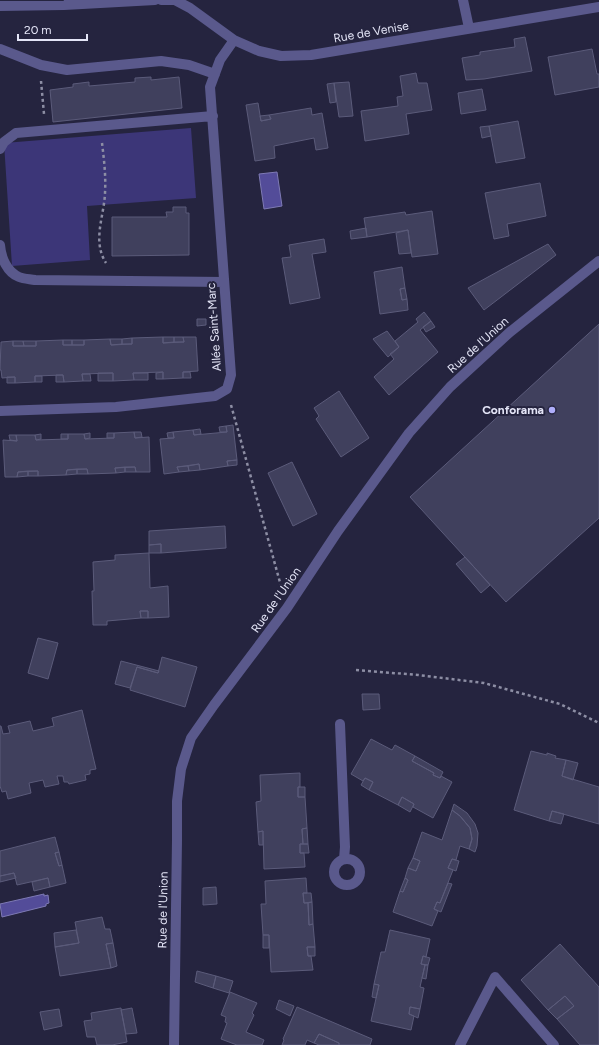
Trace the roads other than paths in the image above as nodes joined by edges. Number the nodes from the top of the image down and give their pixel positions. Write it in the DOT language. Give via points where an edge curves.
graph roads {
  1 [pos="155,0"];
  2 [pos="160,0"];
  3 [pos="464,0"];
  4 [pos="0,6"];
  5 [pos="599,7"];
  6 [pos="469,28"];
  7 [pos="234,40"];
  8 [pos="0,49"];
  9 [pos="215,74"];
  10 [pos="213,116"];
  11 [pos="1,142"];
  12 [pos="0,245"];
  13 [pos="599,261"];
  14 [pos="224,282"];
  15 [pos="0,411"];
  16 [pos="340,724"];
  17 [pos="344,859"];
  18 [pos="174,1045"];
  19 [pos="460,1045"];
  20 [pos="554,1045"];
  1 -- 4 [label="street"];
  2 -- 7 [label="street, Rue de Venise" via="175,0"];
  3 -- 6 [label="street"];
  5 -- 6 [label="street, Rue de Venise"];
  6 -- 7 [label="street, Rue de Venise" via="311,55 281,56 259,51"];
  7 -- 9 [label="street, Allée Saint-Marc" via="220,60"];
  8 -- 9 [label="street" via="45,66 67,70 161,61 189,65"];
  9 -- 10 [label="street, Allée Saint-Marc" via="210,87"];
  10 -- 11 [label="street" via="16,133"];
  10 -- 14 [label="street, Allée Saint-Marc"];
  12 -- 14 [label="street" via="1,254 9,270 20,278"];
  13 -- 18 [label="street, Rue de l'Union" via="510,332 450,387 409,433 338,531 287,608 191,738 181,769 177,801"];
  14 -- 15 [label="street, Allée Saint-Marc" via="231,375 227,389 215,396 116,408"];
  16 -- 17 [label="street"];
  19 -- 20 [label="street" via="495,977"];
}
